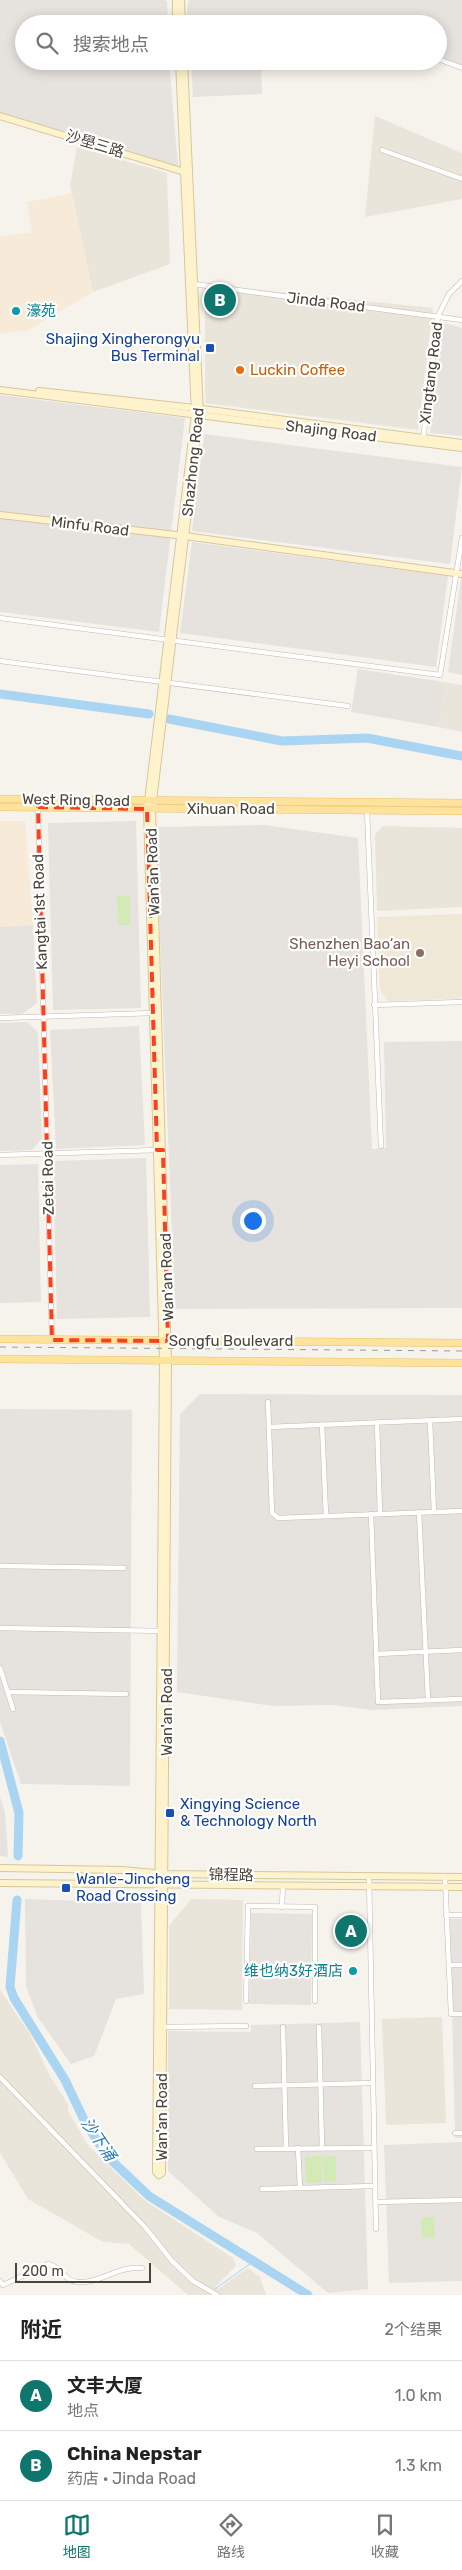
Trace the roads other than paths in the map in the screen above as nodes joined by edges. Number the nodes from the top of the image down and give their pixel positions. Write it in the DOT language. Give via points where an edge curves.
graph roads {
  1 [pos="176,0"];
  2 [pos="181,0"];
  3 [pos="176,15"];
  4 [pos="182,15"];
  5 [pos="447,62"];
  6 [pos="462,68"];
  7 [pos="179,70"];
  8 [pos="184,70"];
  9 [pos="0,116"];
  10 [pos="382,150"];
  11 [pos="187,173"];
  12 [pos="462,179"];
  13 [pos="462,281"];
  14 [pos="192,284"];
  15 [pos="438,316"];
  16 [pos="462,320"];
  17 [pos="0,386"];
  18 [pos="0,390"];
  19 [pos="198,411"];
  20 [pos="423,441"];
  21 [pos="462,443"];
  22 [pos="462,448"];
  23 [pos="0,515"];
  24 [pos="182,536"];
  25 [pos="462,538"];
  26 [pos="459,574"];
  27 [pos="0,618"];
  28 [pos="169,640"];
  29 [pos="0,661"];
  30 [pos="164,682"];
  31 [pos="348,706"];
  32 [pos="0,799"];
  33 [pos="150,801"];
  34 [pos="462,803"];
  35 [pos="0,807"];
  36 [pos="38,807"];
  37 [pos="149,809"];
  38 [pos="367,810"];
  39 [pos="462,811"];
  40 [pos="462,1002"];
  41 [pos="374,1005"];
  42 [pos="155,1013"];
  43 [pos="44,1017"];
  44 [pos="0,1018"];
  45 [pos="381,1146"];
  46 [pos="160,1150"];
  47 [pos="48,1154"];
  48 [pos="0,1155"];
  49 [pos="0,1339"];
  50 [pos="52,1340"];
  51 [pos="165,1341"];
  52 [pos="462,1343"];
  53 [pos="0,1359"];
  54 [pos="166,1361"];
  55 [pos="462,1363"];
  56 [pos="268,1402"];
  57 [pos="462,1419"];
  58 [pos="430,1420"];
  59 [pos="377,1422"];
  60 [pos="322,1425"];
  61 [pos="269,1427"];
  62 [pos="462,1511"];
  63 [pos="419,1512"];
  64 [pos="434,1512"];
  65 [pos="371,1514"];
  66 [pos="380,1514"];
  67 [pos="326,1516"];
  68 [pos="0,1566"];
  69 [pos="124,1568"];
  70 [pos="0,1628"];
  71 [pos="164,1631"];
  72 [pos="462,1650"];
  73 [pos="426,1652"];
  74 [pos="376,1654"];
  75 [pos="0,1668"];
  76 [pos="8,1692"];
  77 [pos="126,1694"];
  78 [pos="462,1699"];
  79 [pos="428,1700"];
  80 [pos="13,1709"];
  81 [pos="0,1868"];
  82 [pos="162,1874"];
  83 [pos="369,1876"];
  84 [pos="445,1877"];
  85 [pos="462,1877"];
  86 [pos="0,1883"];
  87 [pos="162,1884"];
  88 [pos="283,1885"];
  89 [pos="369,1886"];
  90 [pos="445,1887"];
  91 [pos="462,1887"];
  92 [pos="282,1907"];
  93 [pos="446,1915"];
  94 [pos="462,1915"];
  95 [pos="462,1965"];
  96 [pos="448,1966"];
  97 [pos="246,2001"];
  98 [pos="315,2001"];
  99 [pos="462,2014"];
  100 [pos="246,2026"];
  101 [pos="319,2026"];
  102 [pos="160,2027"];
  103 [pos="283,2027"];
  104 [pos="0,2078"];
  105 [pos="373,2083"];
  106 [pos="321,2084"];
  107 [pos="255,2086"];
  108 [pos="285,2086"];
  109 [pos="455,2133"];
  110 [pos="462,2133"];
  111 [pos="286,2148"];
  112 [pos="298,2148"];
  113 [pos="322,2148"];
  114 [pos="374,2148"];
  115 [pos="256,2149"];
  116 [pos="375,2186"];
  117 [pos="300,2188"];
  118 [pos="262,2189"];
  119 [pos="462,2200"];
  120 [pos="376,2202"];
  121 [pos="376,2229"];
  122 [pos="142,2268"];
  123 [pos="0,2281"];
  124 [pos="217,2295"];
  1 -- 3 [label="street"];
  2 -- 4 [label="street"];
  5 -- 6 [label="street"];
  7 -- 11 [label="street, Shazhong Road"];
  8 -- 11 [label="street, Shazhong Road"];
  9 -- 11 [label="street, 沙壆三路"];
  10 -- 12 [label="street"];
  11 -- 14 [label="street, Shazhong Road"];
  13 -- 15 [label="street, Xingtang Road" via="449,294"];
  14 -- 15 [label="street, Jinda Road"];
  14 -- 19 [label="street, Shazhong Road"];
  15 -- 16 [label="street, Jinda Road"];
  15 -- 20 [label="street, Xingtang Road"];
  17 -- 19 [label="street, Shajing Road"];
  18 -- 19 [label="street, Shajing Road"];
  19 -- 20 [label="street, Shajing Road"];
  19 -- 24 [label="street, Shazhong Road"];
  20 -- 21 [label="street, Shajing Road"];
  20 -- 22 [label="street, Shajing Road"];
  23 -- 24 [label="street, Minfu Road"];
  24 -- 26 [label="street, Minfu Road"];
  24 -- 28 [label="street, Shazhong Road"];
  25 -- 26 [label="street"];
  26 -- 28 [label="street" via="440,675"];
  27 -- 28 [label="street"];
  28 -- 30 [label="street, Shazhong Road"];
  29 -- 30 [label="street"];
  30 -- 31 [label="street"];
  30 -- 33 [label="street, Shazhong Road"];
  32 -- 33 [label="main road, West Ring Road"];
  33 -- 34 [label="main road, Xihuan Road"];
  33 -- 37 [label="street, Wan'an Road"];
  35 -- 36 [label="main road, Xihuan Road"];
  36 -- 37 [label="main road, Xihuan Road"];
  36 -- 43 [label="street, Kangtai 1st Road"];
  37 -- 38 [label="main road, Xihuan Road"];
  37 -- 42 [label="street, Wan'an Road"];
  38 -- 39 [label="main road, Xihuan Road"];
  38 -- 41 [label="street"];
  40 -- 41 [label="street"];
  41 -- 45 [label="street"];
  42 -- 43 [label="street"];
  42 -- 46 [label="street, Wan'an Road"];
  43 -- 44 [label="street"];
  43 -- 47 [label="street, Zetai Road"];
  46 -- 47 [label="street"];
  46 -- 51 [label="street, Wan'an Road"];
  47 -- 48 [label="street"];
  47 -- 50 [label="street, Zetai Road"];
  49 -- 50 [label="main road, Songfu Boulevard"];
  50 -- 51 [label="main road, Songfu Boulevard"];
  51 -- 52 [label="main road, Songfu Boulevard"];
  51 -- 54 [label="street, Wan'an Road"];
  53 -- 54 [label="main road, Songfu Boulevard"];
  54 -- 55 [label="main road, Songfu Boulevard"];
  54 -- 71 [label="street, Wan'an Road"];
  56 -- 61 [label="street"];
  57 -- 58 [label="street"];
  58 -- 59 [label="street"];
  58 -- 64 [label="street"];
  59 -- 60 [label="street"];
  59 -- 66 [label="street"];
  60 -- 61 [label="street"];
  60 -- 67 [label="street"];
  61 -- 67 [label="street" via="272,1513 278,1518"];
  62 -- 64 [label="street"];
  63 -- 64 [label="street"];
  63 -- 66 [label="street"];
  63 -- 73 [label="street"];
  65 -- 66 [label="street"];
  65 -- 67 [label="street"];
  65 -- 74 [label="street"];
  68 -- 69 [label="street"];
  70 -- 71 [label="street"];
  71 -- 82 [label="street, Wan'an Road"];
  72 -- 73 [label="street"];
  73 -- 74 [label="street"];
  73 -- 79 [label="street"];
  74 -- 79 [label="street" via="378,1702"];
  75 -- 76 [label="street"];
  76 -- 77 [label="street"];
  76 -- 80 [label="street"];
  78 -- 79 [label="street"];
  81 -- 82 [label="street, 锦程路" via="122,1870"];
  82 -- 83 [label="street, 锦程路"];
  82 -- 87 [label="street, Wan'an Road"];
  83 -- 84 [label="street, 锦程路"];
  83 -- 89 [label="street"];
  84 -- 85 [label="street, 锦程路"];
  84 -- 90 [label="street"];
  86 -- 87 [label="street, 锦程路"];
  87 -- 88 [label="street, 锦程路"];
  87 -- 102 [label="street, Wan'an Road"];
  88 -- 89 [label="street, 锦程路"];
  88 -- 92 [label="street"];
  89 -- 90 [label="street, 锦程路"];
  89 -- 105 [label="street"];
  90 -- 91 [label="street, 锦程路"];
  90 -- 93 [label="street"];
  92 -- 97 [label="street" via="248,1906"];
  92 -- 98 [label="street" via="315,1907"];
  93 -- 94 [label="street"];
  93 -- 96 [label="street"];
  95 -- 96 [label="street"];
  96 -- 99 [label="street" via="451,2014"];
  100 -- 102 [label="street"];
  101 -- 106 [label="street"];
  102 -- 102 [label="street, Wan'an Road" via="156,2172 159,2175 162,2173"];
  103 -- 108 [label="street"];
  104 -- 124 [label="street" via="145,2227 172,2261 193,2281"];
  105 -- 106 [label="street"];
  105 -- 114 [label="street"];
  106 -- 108 [label="street"];
  106 -- 113 [label="street"];
  107 -- 108 [label="street"];
  108 -- 111 [label="street"];
  109 -- 110 [label="street"];
  111 -- 112 [label="street"];
  111 -- 115 [label="street"];
  112 -- 113 [label="street"];
  112 -- 117 [label="street"];
  113 -- 114 [label="street"];
  114 -- 116 [label="street"];
  116 -- 117 [label="street"];
  116 -- 120 [label="street"];
  117 -- 118 [label="street"];
  119 -- 120 [label="street"];
  120 -- 121 [label="street"];
  122 -- 123 [label="street" via="130,2267 77,2282 48,2264 3,2285"];
}
